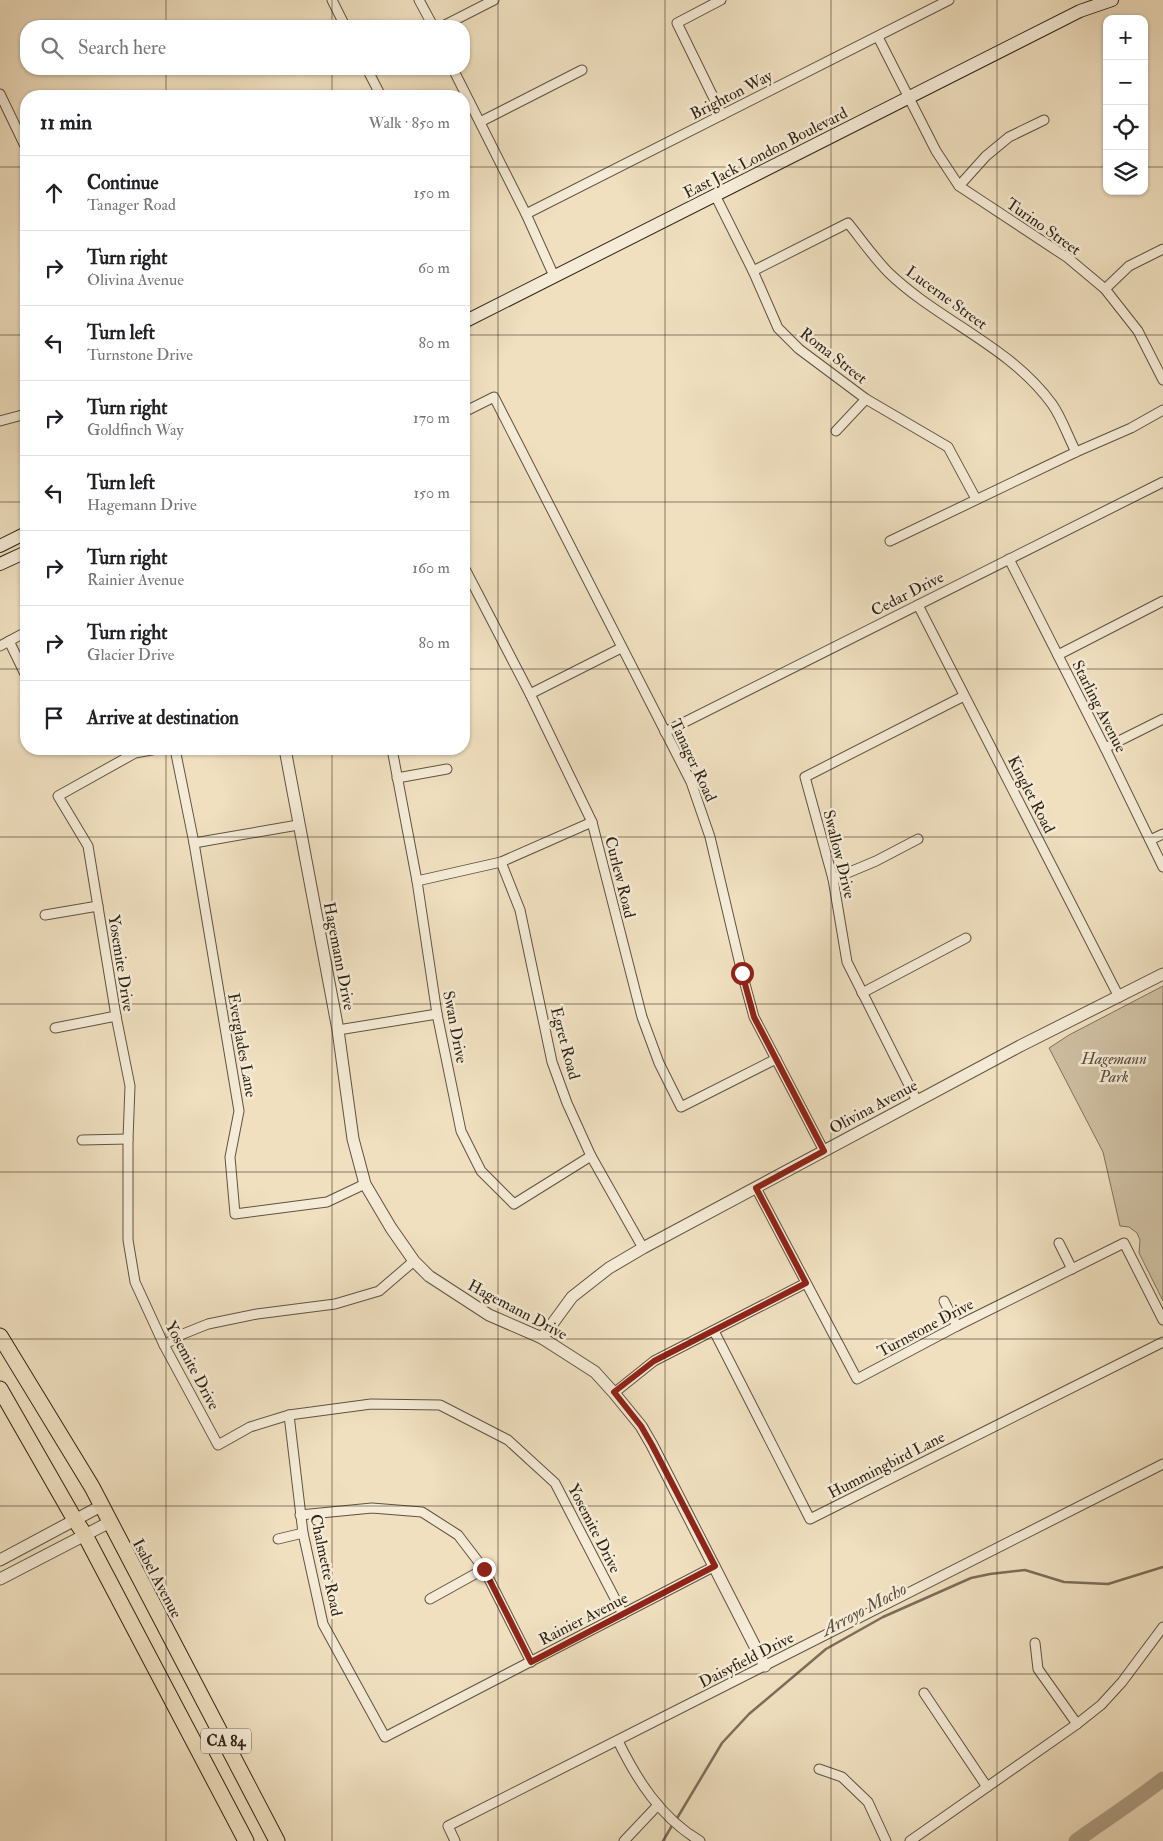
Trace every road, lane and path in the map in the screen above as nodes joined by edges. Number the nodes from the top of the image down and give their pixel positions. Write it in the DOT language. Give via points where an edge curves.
graph roads {
  1 [pos="332,0"];
  2 [pos="419,0"];
  3 [pos="494,0"];
  4 [pos="721,0"];
  5 [pos="950,0"];
  6 [pos="1095,0"];
  7 [pos="1112,0"];
  8 [pos="1080,11"];
  9 [pos="342,20"];
  10 [pos="430,20"];
  11 [pos="455,20"];
  12 [pos="878,36"];
  13 [pos="582,70"];
  14 [pos="370,75"];
  15 [pos="457,75"];
  16 [pos="378,90"];
  17 [pos="464,90"];
  18 [pos="0,94"];
  19 [pos="909,97"];
  20 [pos="470,102"];
  21 [pos="722,115"];
  22 [pos="1044,120"];
  23 [pos="480,122"];
  24 [pos="20,136"];
  25 [pos="959,186"];
  26 [pos="715,195"];
  27 [pos="526,214"];
  28 [pos="1163,249"];
  29 [pos="753,271"];
  30 [pos="554,276"];
  31 [pos="1105,288"];
  32 [pos="470,319"];
  33 [pos="1163,380"];
  34 [pos="866,400"];
  35 [pos="470,409"];
  36 [pos="1163,410"];
  37 [pos="20,416"];
  38 [pos="0,421"];
  39 [pos="836,431"];
  40 [pos="1076,452"];
  41 [pos="1163,482"];
  42 [pos="976,499"];
  43 [pos="20,536"];
  44 [pos="890,541"];
  45 [pos="0,546"];
  46 [pos="20,555"];
  47 [pos="1009,559"];
  48 [pos="0,564"];
  49 [pos="470,579"];
  50 [pos="1163,601"];
  51 [pos="918,605"];
  52 [pos="20,635"];
  53 [pos="9,641"];
  54 [pos="0,646"];
  55 [pos="621,648"];
  56 [pos="1058,655"];
  57 [pos="20,664"];
  58 [pos="530,694"];
  59 [pos="964,696"];
  60 [pos="1163,719"];
  61 [pos="665,732"];
  62 [pos="1105,748"];
  63 [pos="131,755"];
  64 [pos="175,755"];
  65 [pos="286,755"];
  66 [pos="393,755"];
  67 [pos="447,769"];
  68 [pos="397,778"];
  69 [pos="592,822"];
  70 [pos="298,825"];
  71 [pos="1163,834"];
  72 [pos="918,839"];
  73 [pos="1150,840"];
  74 [pos="194,843"];
  75 [pos="501,862"];
  76 [pos="1163,867"];
  77 [pos="833,879"];
  78 [pos="416,881"];
  79 [pos="98,906"];
  80 [pos="45,915"];
  81 [pos="966,938"];
  82 [pos="1163,974"];
  83 [pos="862,993"];
  84 [pos="1119,997"];
  85 [pos="438,1014"];
  86 [pos="116,1016"];
  87 [pos="55,1028"];
  88 [pos="338,1030"];
  89 [pos="776,1059"];
  90 [pos="918,1101"];
  91 [pos="128,1138"];
  92 [pos="82,1140"];
  93 [pos="824,1151"];
  94 [pos="591,1156"];
  95 [pos="366,1184"];
  96 [pos="756,1188"];
  97 [pos="1059,1243"];
  98 [pos="643,1248"];
  99 [pos="414,1261"];
  100 [pos="1072,1269"];
  101 [pos="806,1283"];
  102 [pos="944,1301"];
  103 [pos="1163,1320"];
  104 [pos="957,1326"];
  105 [pos="714,1331"];
  106 [pos="0,1336"];
  107 [pos="542,1338"];
  108 [pos="1163,1342"];
  109 [pos="164,1344"];
  110 [pos="0,1390"];
  111 [pos="614,1392"];
  112 [pos="289,1415"];
  113 [pos="1163,1464"];
  114 [pos="101,1506"];
  115 [pos="300,1514"];
  116 [pos="75,1520"];
  117 [pos="110,1522"];
  118 [pos="303,1533"];
  119 [pos="85,1535"];
  120 [pos="278,1539"];
  121 [pos="0,1560"];
  122 [pos="715,1566"];
  123 [pos="484,1569"];
  124 [pos="0,1579"];
  125 [pos="430,1599"];
  126 [pos="623,1614"];
  127 [pos="1163,1627"];
  128 [pos="1035,1643"];
  129 [pos="531,1662"];
  130 [pos="766,1666"];
  131 [pos="924,1693"];
  132 [pos="1077,1724"];
  133 [pos="386,1737"];
  134 [pos="618,1741"];
  135 [pos="819,1769"];
  136 [pos="987,1787"];
  137 [pos="658,1805"];
  138 [pos="246,1841"];
  139 [pos="277,1841"];
  140 [pos="455,1841"];
  141 [pos="624,1841"];
  142 [pos="700,1841"];
  143 [pos="886,1841"];
  144 [pos="910,1841"];
  1 -- 9 [label="street"];
  2 -- 10 [label="street"];
  3 -- 11 [label="street"];
  4 -- 21 [label="street" via="677,23"];
  5 -- 12 [label="street, Brighton Way"];
  6 -- 8 [label="main road, East Jack London Boulevard"];
  7 -- 8 [label="main road, East Jack London Boulevard"];
  8 -- 19 [label="main road, East Jack London Boulevard"];
  12 -- 19 [label="street, Turino Street"];
  12 -- 21 [label="street, Brighton Way"];
  13 -- 23 [label="street"];
  14 -- 16 [label="street"];
  15 -- 17 [label="street"];
  18 -- 24 [label="street"];
  19 -- 25 [label="street, Turino Street" via="936,151"];
  19 -- 26 [label="main road, East Jack London Boulevard"];
  20 -- 23 [label="street"];
  21 -- 27 [label="street, Brighton Way"];
  22 -- 25 [label="street" via="1009,137 986,156"];
  23 -- 27 [label="street"];
  25 -- 31 [label="street, Turino Street" via="1068,258"];
  26 -- 29 [label="street, Roma Street"];
  26 -- 30 [label="main road, East Jack London Boulevard"];
  27 -- 30 [label="street"];
  28 -- 31 [label="street" via="1129,266"];
  29 -- 34 [label="street, Roma Street" via="778,328 799,349"];
  29 -- 40 [label="street, Lucerne Street" via="848,223 888,272 1024,373 1052,405"];
  30 -- 32 [label="main road, East Jack London Boulevard"];
  31 -- 33 [label="street, Turino Street" via="1138,331"];
  34 -- 39 [label="street"];
  34 -- 42 [label="street, Roma Street" via="948,446"];
  35 -- 55 [label="street, Tanager Road" via="494,397"];
  36 -- 40 [label="street"];
  37 -- 38 [label="street"];
  40 -- 42 [label="street"];
  41 -- 47 [label="street, Cedar Drive"];
  42 -- 44 [label="street"];
  43 -- 45 [label="main road"];
  46 -- 48 [label="main road"];
  47 -- 51 [label="street, Cedar Drive"];
  47 -- 56 [label="street, Starling Avenue"];
  49 -- 58 [label="street, Curlew Road"];
  50 -- 56 [label="street"];
  51 -- 59 [label="street, Kinglet Road"];
  51 -- 61 [label="street, Cedar Drive"];
  52 -- 53 [label="street"];
  53 -- 54 [label="street"];
  53 -- 57 [label="street"];
  55 -- 58 [label="street"];
  55 -- 61 [label="street, Tanager Road"];
  56 -- 62 [label="street, Starling Avenue"];
  58 -- 69 [label="street, Curlew Road"];
  59 -- 77 [label="street, Swallow Drive" via="805,777"];
  59 -- 84 [label="street, Kinglet Road"];
  60 -- 62 [label="street"];
  61 -- 89 [label="street, Tanager Road" via="691,782 710,837 754,1017"];
  62 -- 73 [label="street, Starling Avenue"];
  63 -- 79 [label="street, Yosemite Drive" via="58,796 88,846"];
  64 -- 74 [label="street, Everglades Lane"];
  65 -- 70 [label="street, Hagemann Drive"];
  66 -- 68 [label="street, Swan Drive"];
  67 -- 68 [label="street"];
  68 -- 78 [label="street, Swan Drive"];
  69 -- 75 [label="street"];
  69 -- 89 [label="street, Curlew Road" via="642,1017 659,1063 681,1107"];
  70 -- 74 [label="street"];
  70 -- 88 [label="street, Hagemann Drive"];
  71 -- 73 [label="street"];
  72 -- 77 [label="street"];
  73 -- 76 [label="street, Starling Avenue"];
  74 -- 95 [label="street, Everglades Lane" via="239,1111 230,1157 235,1214 327,1202"];
  75 -- 78 [label="street"];
  75 -- 94 [label="street, Egret Road" via="520,910 552,1062"];
  77 -- 83 [label="street, Swallow Drive" via="847,962"];
  78 -- 85 [label="street, Swan Drive"];
  79 -- 80 [label="street"];
  79 -- 86 [label="street, Yosemite Drive"];
  81 -- 83 [label="street"];
  82 -- 84 [label="street, Olivina Avenue"];
  83 -- 90 [label="street, Swallow Drive"];
  84 -- 90 [label="street, Olivina Avenue"];
  85 -- 88 [label="street"];
  85 -- 94 [label="street, Swan Drive" via="461,1131 481,1171 514,1204"];
  86 -- 87 [label="street"];
  86 -- 91 [label="street, Yosemite Drive" via="130,1086"];
  88 -- 95 [label="street, Hagemann Drive" via="352,1139"];
  89 -- 93 [label="street, Tanager Road"];
  90 -- 93 [label="street, Olivina Avenue"];
  91 -- 92 [label="street"];
  91 -- 109 [label="street, Yosemite Drive" via="128,1240 133,1274"];
  93 -- 96 [label="street, Olivina Avenue"];
  94 -- 98 [label="street, Egret Road"];
  95 -- 99 [label="street, Hagemann Drive"];
  96 -- 98 [label="street, Olivina Avenue"];
  96 -- 101 [label="street, Turnstone Drive"];
  97 -- 100 [label="street"];
  98 -- 107 [label="street, Olivina Avenue" via="609,1268 572,1297"];
  99 -- 107 [label="street, Hagemann Drive" via="429,1276 489,1315"];
  99 -- 109 [label="street" via="379,1291 335,1304 208,1324"];
  100 -- 103 [label="street, Turnstone Drive" via="1124,1243"];
  100 -- 104 [label="street, Turnstone Drive"];
  101 -- 104 [label="street, Turnstone Drive" via="857,1379"];
  101 -- 105 [label="street"];
  102 -- 104 [label="street"];
  105 -- 108 [label="street, Hummingbird Lane" via="810,1519"];
  105 -- 111 [label="street" via="654,1361"];
  106 -- 114 [label="highway, Isabel Avenue / CA 84"];
  107 -- 111 [label="street, Hagemann Drive" via="595,1372"];
  109 -- 112 [label="street, Yosemite Drive" via="218,1445 250,1427"];
  110 -- 116 [label="highway"];
  111 -- 122 [label="street, Hagemann Drive" via="641,1426"];
  112 -- 115 [label="street, Chalmette Road"];
  112 -- 126 [label="street, Yosemite Drive" via="371,1404 440,1405 508,1440 555,1483"];
  113 -- 130 [label="street, Daisyfield Drive"];
  114 -- 116 [label="street"];
  114 -- 117 [label="highway, Isabel Avenue / CA 84"];
  115 -- 118 [label="street, Chalmette Road"];
  115 -- 123 [label="street" via="372,1508 422,1512 458,1535"];
  116 -- 119 [label="highway"];
  116 -- 121 [label="street"];
  117 -- 119 [label="street"];
  117 -- 139 [label="highway, Isabel Avenue / CA 84"];
  118 -- 120 [label="street"];
  118 -- 133 [label="street, Chalmette Road" via="323,1624"];
  119 -- 124 [label="street"];
  119 -- 138 [label="highway"];
  122 -- 126 [label="street, Rainier Avenue"];
  122 -- 130 [label="street, Hagemann Drive"];
  123 -- 125 [label="street"];
  123 -- 129 [label="street"];
  126 -- 129 [label="street, Rainier Avenue"];
  127 -- 132 [label="street" via="1122,1682"];
  128 -- 132 [label="street" via="1038,1669"];
  129 -- 133 [label="street, Rainier Avenue"];
  130 -- 134 [label="street, Daisyfield Drive"];
  131 -- 136 [label="street"];
  132 -- 136 [label="street"];
  134 -- 137 [label="street"];
  134 -- 140 [label="street, Daisyfield Drive" via="448,1826"];
  135 -- 143 [label="street" via="842,1777 868,1802"];
  136 -- 144 [label="street"];
  137 -- 141 [label="street"];
  137 -- 142 [label="street"];
}
